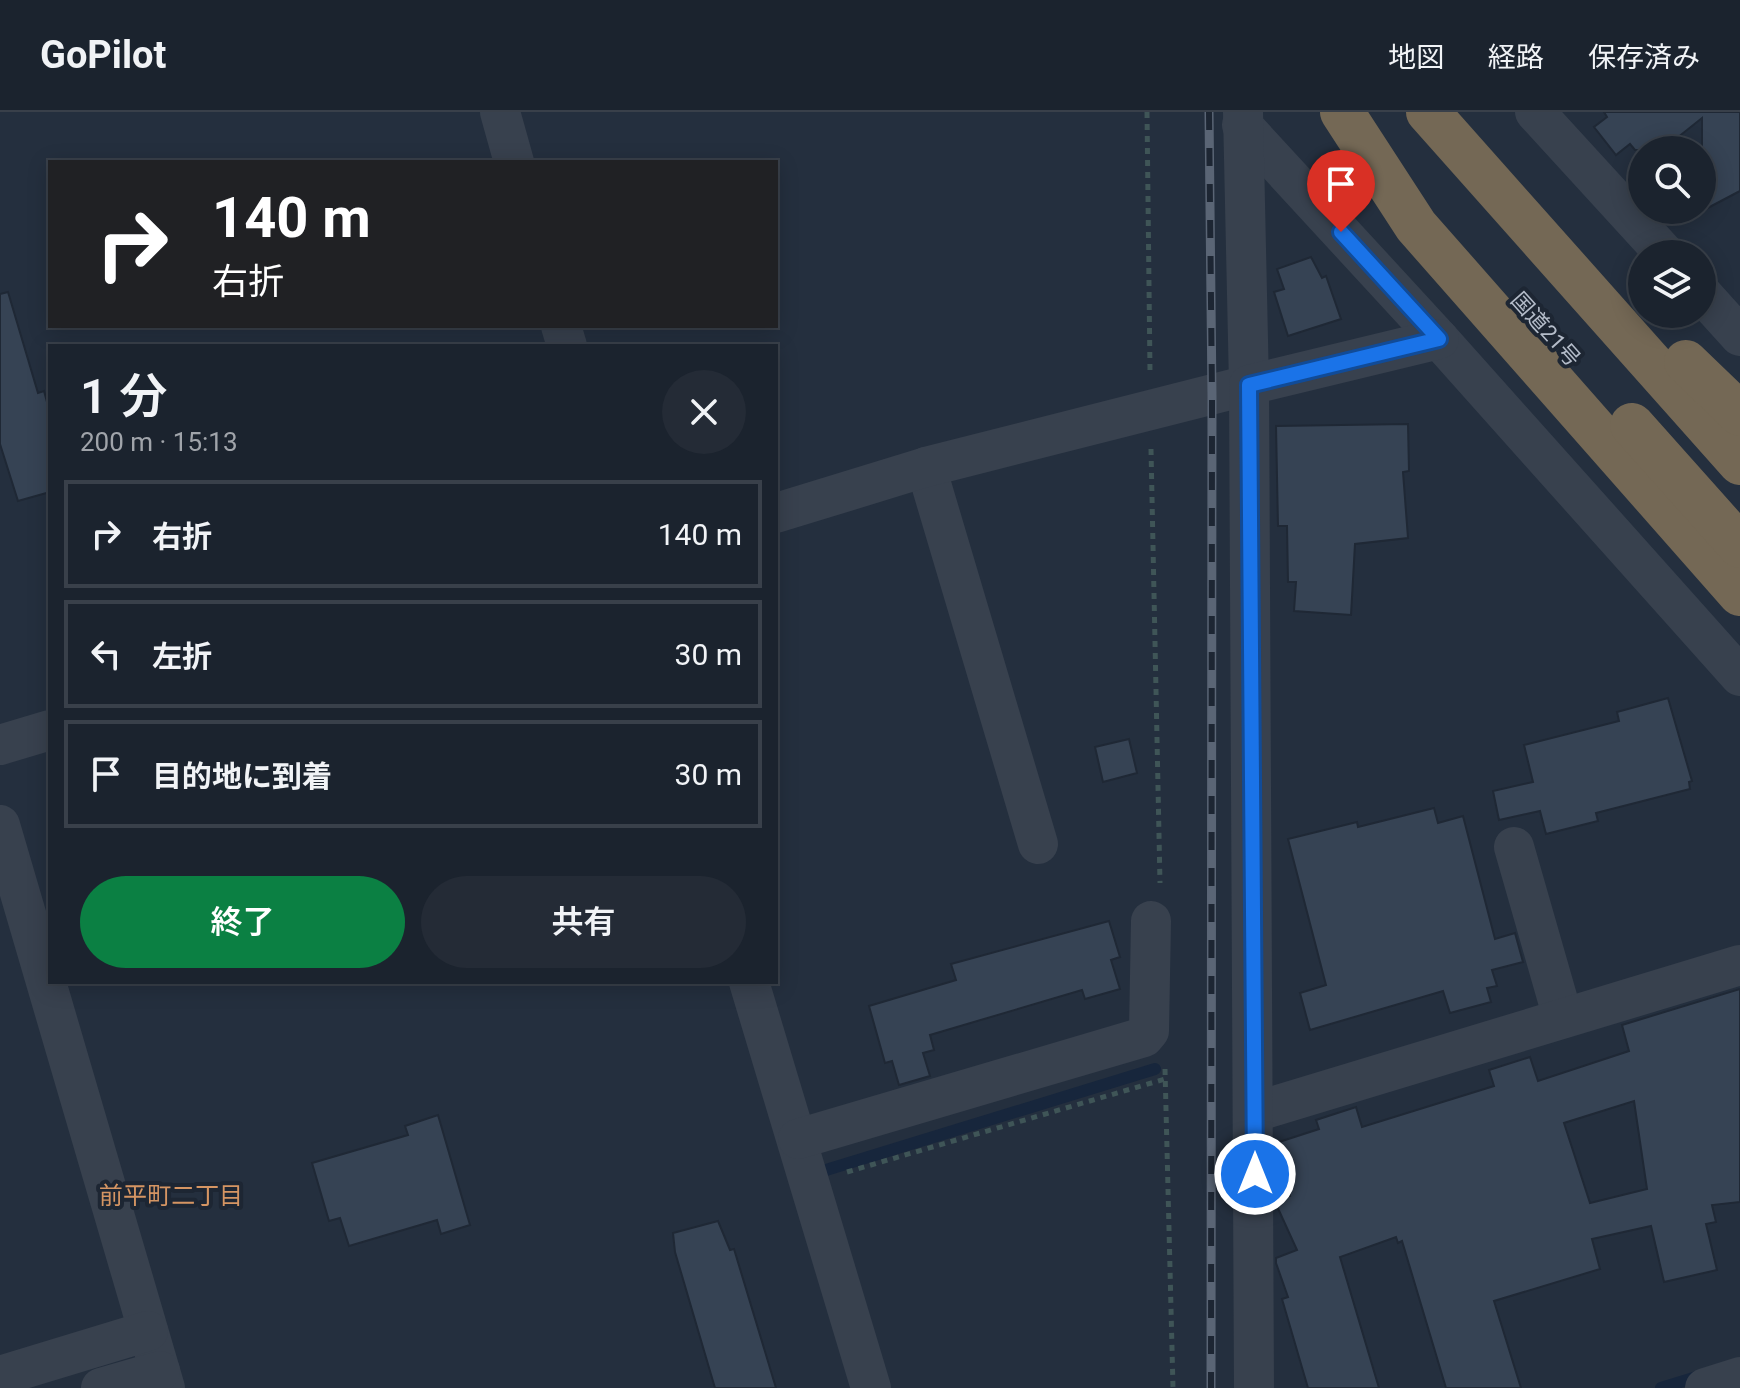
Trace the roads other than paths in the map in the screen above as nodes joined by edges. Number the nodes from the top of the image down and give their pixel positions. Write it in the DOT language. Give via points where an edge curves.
graph roads {
  1 [pos="500,112"];
  2 [pos="1342,112"];
  3 [pos="1351,112"];
  4 [pos="1428,112"];
  5 [pos="1535,112"];
  6 [pos="1242,118"];
  7 [pos="513,160"];
  8 [pos="1652,240"];
  9 [pos="1716,309"];
  10 [pos="1740,336"];
  11 [pos="1439,339"];
  12 [pos="1249,385"];
  13 [pos="1740,414"];
  14 [pos="1740,463"];
  15 [pos="926,467"];
  16 [pos="778,512"];
  17 [pos="1740,546"];
  18 [pos="1740,594"];
  19 [pos="1740,676"];
  20 [pos="48,731"];
  21 [pos="0,745"];
  22 [pos="0,825"];
  23 [pos="1038,844"];
  24 [pos="1514,847"];
  25 [pos="1151,921"];
  26 [pos="1740,965"];
  27 [pos="750,984"];
  28 [pos="1563,1018"];
  29 [pos="1255,1112"];
  30 [pos="798,1139"];
  31 [pos="148,1331"];
  32 [pos="0,1376"];
  33 [pos="1740,1377"];
  34 [pos="162,1379"];
  35 [pos="101,1388"];
  36 [pos="871,1388"];
  37 [pos="1254,1388"];
  38 [pos="1705,1388"];
  1 -- 7 [label="street"];
  2 -- 18 [label="highway" via="1416,226"];
  3 -- 17 [label="highway, 国道21号"];
  4 -- 13 [label="highway"];
  4 -- 14 [label="highway"];
  5 -- 8 [label="street"];
  6 -- 11 [label="street"];
  6 -- 12 [label="street"];
  9 -- 10 [label="street"];
  11 -- 12 [label="street"];
  11 -- 19 [label="street"];
  12 -- 15 [label="street"];
  12 -- 29 [label="street"];
  15 -- 16 [label="street"];
  15 -- 23 [label="street"];
  20 -- 21 [label="street"];
  22 -- 31 [label="street"];
  24 -- 28 [label="street"];
  25 -- 30 [label="street" via="1149,1031 1144,1037"];
  26 -- 28 [label="street"];
  27 -- 30 [label="street"];
  28 -- 29 [label="street"];
  29 -- 37 [label="street"];
  30 -- 36 [label="street"];
  31 -- 32 [label="street"];
  31 -- 34 [label="street"];
  33 -- 38 [label="street"];
  34 -- 35 [label="street"];
}
